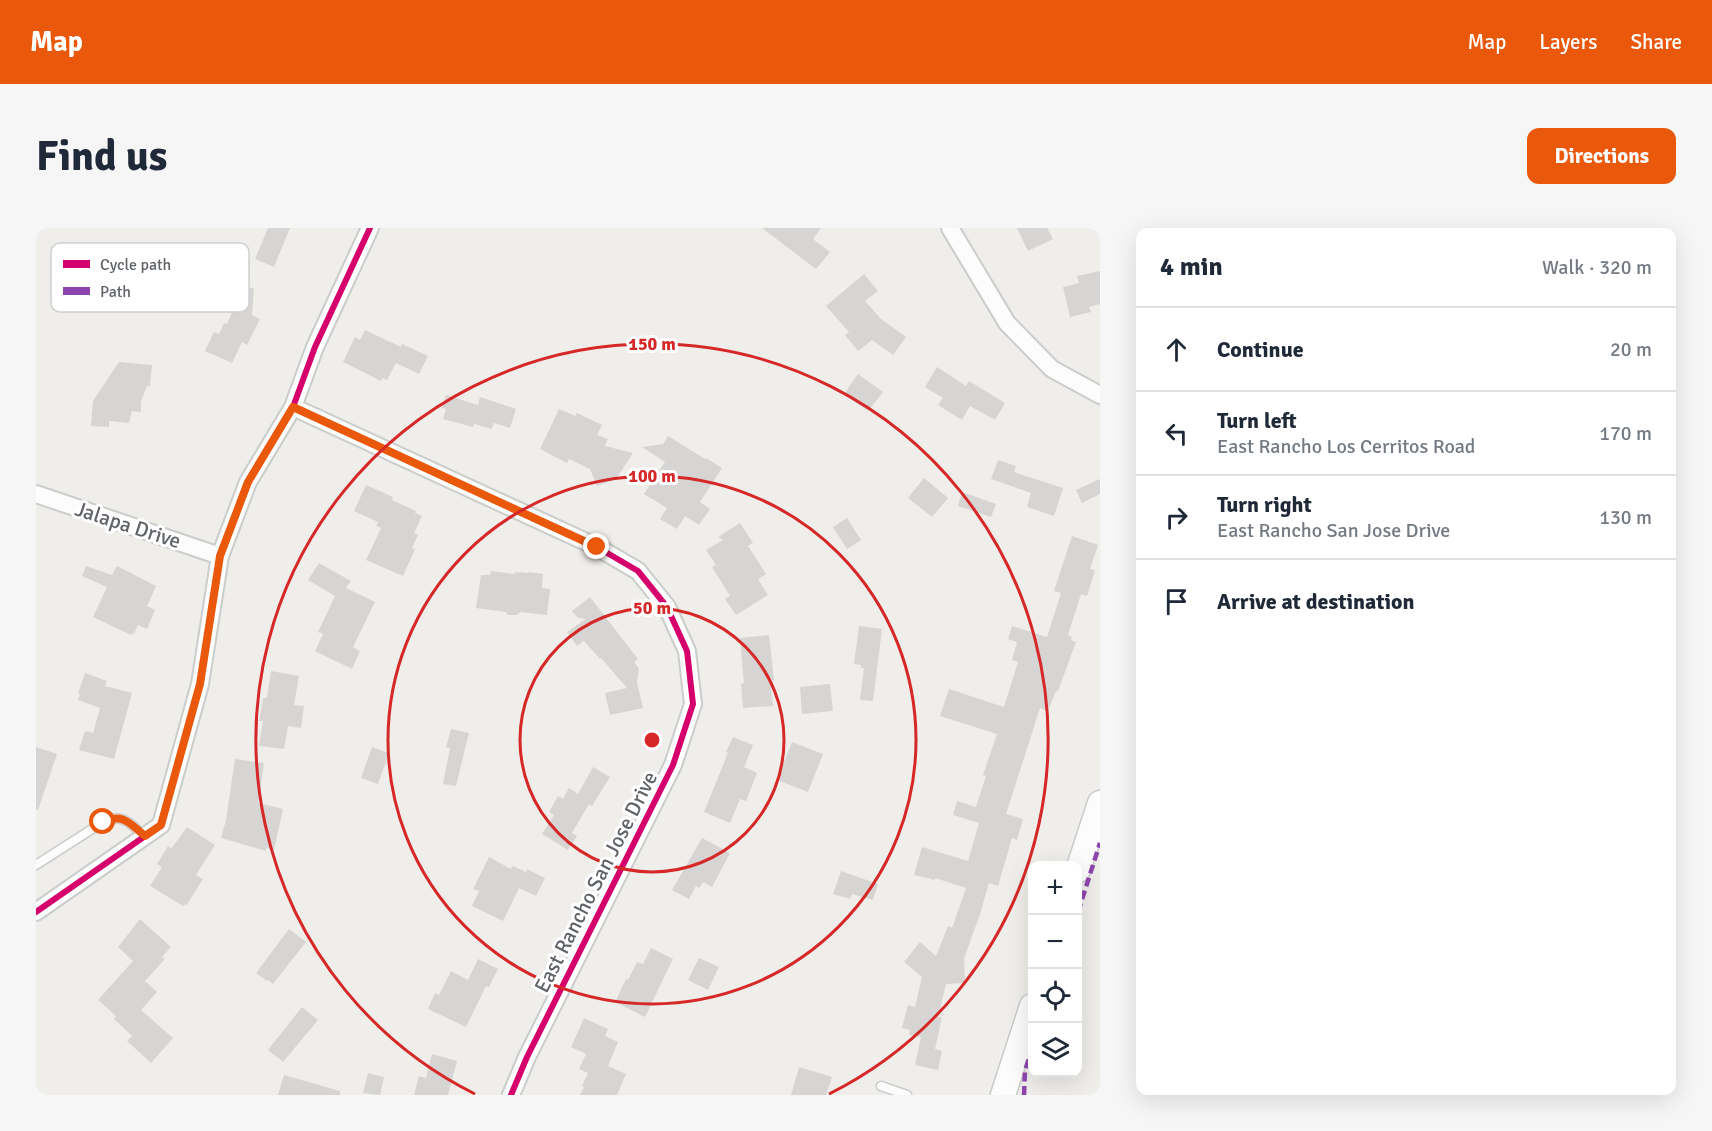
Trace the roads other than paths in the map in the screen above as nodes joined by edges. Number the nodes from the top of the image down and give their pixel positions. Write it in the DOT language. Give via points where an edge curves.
graph roads {
  1 [pos="370,228"];
  2 [pos="950,228"];
  3 [pos="1100,395"];
  4 [pos="293,407"];
  5 [pos="36,494"];
  6 [pos="220,556"];
  7 [pos="1100,803"];
  8 [pos="145,836"];
  9 [pos="1080,861"];
  10 [pos="36,865"];
  11 [pos="36,912"];
  12 [pos="1028,1018"];
  13 [pos="881,1086"];
  14 [pos="512,1095"];
  15 [pos="907,1095"];
  16 [pos="1003,1095"];
  1 -- 4 [label="street" via="315,347"];
  2 -- 3 [label="street" via="1007,324 1052,369"];
  4 -- 6 [label="street" via="248,482"];
  4 -- 14 [label="street, East Rancho San Jose Drive" via="597,547 638,571 667,607 687,651 693,704 673,765 527,1057"];
  5 -- 6 [label="street, Jalapa Drive"];
  6 -- 8 [label="street" via="200,684 161,825"];
  7 -- 9 [label="street"];
  8 -- 10 [label="lane" via="126,819 115,817"];
  8 -- 11 [label="street"];
  12 -- 16 [label="street"];
  13 -- 15 [label="lane"];
}
